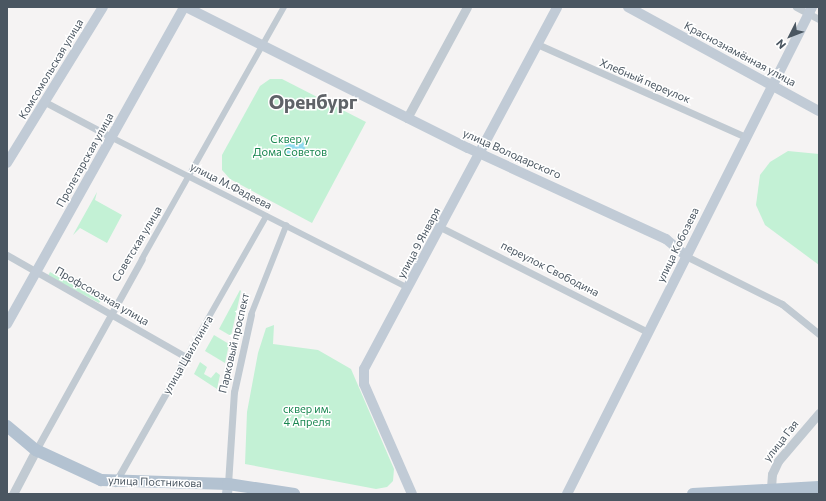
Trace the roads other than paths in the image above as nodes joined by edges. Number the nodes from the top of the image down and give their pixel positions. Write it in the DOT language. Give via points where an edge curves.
graph roads {
  1 [pos="103,7"];
  2 [pos="185,7"];
  3 [pos="284,7"];
  4 [pos="468,7"];
  5 [pos="557,7"];
  6 [pos="628,7"];
  7 [pos="796,7"];
  8 [pos="810,10"];
  9 [pos="819,19"];
  10 [pos="537,44"];
  11 [pos="263,46"];
  12 [pos="772,84"];
  13 [pos="45,102"];
  14 [pos="819,111"];
  15 [pos="407,118"];
  16 [pos="744,136"];
  17 [pos="111,137"];
  18 [pos="480,153"];
  19 [pos="7,163"];
  20 [pos="190,178"];
  21 [pos="266,216"];
  22 [pos="286,226"];
  23 [pos="440,227"];
  24 [pos="7,254"];
  25 [pos="686,256"];
  26 [pos="142,259"];
  27 [pos="37,271"];
  28 [pos="408,288"];
  29 [pos="113,314"];
  30 [pos="251,315"];
  31 [pos="7,324"];
  32 [pos="648,332"];
  33 [pos="819,334"];
  34 [pos="192,347"];
  35 [pos="186,356"];
  36 [pos="819,413"];
  37 [pos="7,426"];
  38 [pos="36,450"];
  39 [pos="819,487"];
  40 [pos="113,488"];
  41 [pos="227,489"];
  42 [pos="772,491"];
  43 [pos="13,494"];
  44 [pos="294,494"];
  45 [pos="412,494"];
  46 [pos="567,494"];
  47 [pos="693,494"];
  1 -- 13 [label="main road, Комсомольская улица"];
  2 -- 11 [label="main road, улица Володарского"];
  2 -- 17 [label="main road, Пролетарская улица"];
  3 -- 11 [label="street, Советская улица"];
  4 -- 15 [label="street"];
  5 -- 10 [label="main road, улица 9 Января"];
  6 -- 12 [label="main road, Краснознамённая улица"];
  7 -- 8 [label="street"];
  8 -- 9 [label="street"];
  8 -- 12 [label="main road, улица Кобозева"];
  10 -- 16 [label="street, Хлебный переулок"];
  10 -- 18 [label="main road, улица 9 Января"];
  11 -- 15 [label="main road, улица Володарского"];
  11 -- 20 [label="street, Советская улица"];
  12 -- 14 [label="main road, Краснознамённая улица"];
  12 -- 16 [label="main road, улица Кобозева"];
  13 -- 17 [label="street, улица М.Фадеева"];
  13 -- 19 [label="main road, Комсомольская улица"];
  15 -- 18 [label="main road, улица Володарского"];
  16 -- 25 [label="main road, улица Кобозева"];
  17 -- 20 [label="street, улица М.Фадеева"];
  17 -- 27 [label="main road, Пролетарская улица"];
  18 -- 23 [label="main road, улица 9 Января"];
  18 -- 25 [label="main road, улица Володарского" via="666,239"];
  20 -- 21 [label="street, улица М.Фадеева"];
  20 -- 26 [label="street, Советская улица"];
  21 -- 22 [label="street, улица М.Фадеева"];
  21 -- 34 [label="street, улица Цвиллинга"];
  22 -- 28 [label="street, улица М.Фадеева"];
  22 -- 30 [label="street, Парковый проспект"];
  23 -- 28 [label="main road, улица 9 Января"];
  23 -- 32 [label="street, переулок Свободина"];
  24 -- 27 [label="street, Профсоюзная улица"];
  25 -- 32 [label="main road, улица Кобозева"];
  25 -- 33 [label="street, улица Володарского" via="782,304"];
  26 -- 29 [label="street, Советская улица"];
  27 -- 29 [label="street, Профсоюзная улица"];
  27 -- 31 [label="main road, Пролетарская улица"];
  28 -- 45 [label="main road, улица 9 Января" via="364,369 364,384"];
  29 -- 35 [label="street, Профсоюзная улица"];
  29 -- 38 [label="street, Советская улица"];
  30 -- 41 [label="street, Парковый проспект" via="234,392"];
  32 -- 46 [label="main road, улица Кобозева"];
  34 -- 35 [label="street, улица Цвиллинга"];
  35 -- 40 [label="street, улица Цвиллинга"];
  36 -- 42 [label="street, улица Гая" via="778,461 772,474"];
  37 -- 38 [label="main road, улица Постникова"];
  38 -- 40 [label="main road, улица Постникова"];
  38 -- 43 [label="street, Советская улица"];
  39 -- 42 [label="main road"];
  40 -- 41 [label="main road, улица Постникова"];
  41 -- 44 [label="main road, улица Постникова"];
  42 -- 47 [label="main road"];
}
